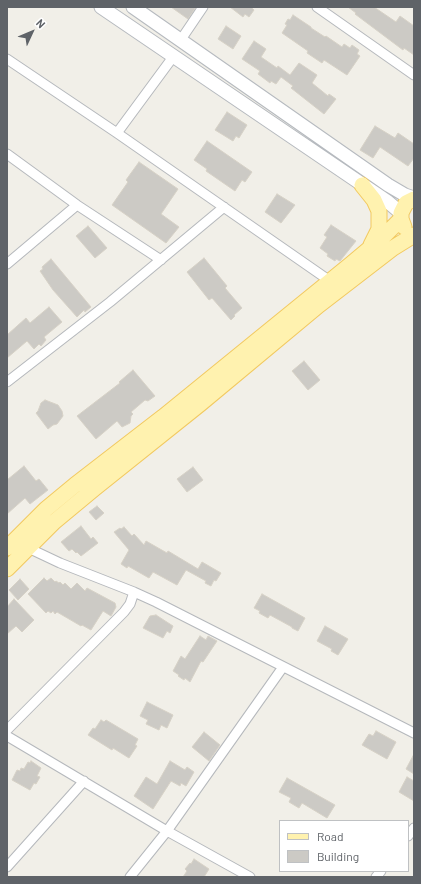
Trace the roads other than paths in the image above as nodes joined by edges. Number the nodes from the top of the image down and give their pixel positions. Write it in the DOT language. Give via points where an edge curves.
graph roads {
  1 [pos="101,7"];
  2 [pos="133,7"];
  3 [pos="203,7"];
  4 [pos="317,7"];
  5 [pos="180,41"];
  6 [pos="173,57"];
  7 [pos="7,59"];
  8 [pos="414,75"];
  9 [pos="117,133"];
  10 [pos="7,154"];
  11 [pos="362,185"];
  12 [pos="414,198"];
  13 [pos="76,205"];
  14 [pos="224,208"];
  15 [pos="401,216"];
  16 [pos="414,235"];
  17 [pos="368,250"];
  18 [pos="161,260"];
  19 [pos="8,261"];
  20 [pos="330,281"];
  21 [pos="7,382"];
  22 [pos="9,543"];
  23 [pos="28,547"];
  24 [pos="7,568"];
  25 [pos="134,592"];
  26 [pos="283,667"];
  27 [pos="7,730"];
  28 [pos="414,733"];
  29 [pos="7,736"];
  30 [pos="84,781"];
  31 [pos="166,831"];
  32 [pos="7,867"];
  33 [pos="130,877"];
  34 [pos="250,877"];
  1 -- 6 [label="main road"];
  2 -- 5 [label="main road"];
  3 -- 5 [label="street"];
  4 -- 8 [label="street"];
  5 -- 12 [label="main road" via="388,185"];
  6 -- 9 [label="street"];
  6 -- 11 [label="main road"];
  7 -- 9 [label="street"];
  9 -- 14 [label="street"];
  10 -- 13 [label="street"];
  11 -- 15 [label="main road" via="388,202"];
  11 -- 17 [label="main road" via="374,200 380,217 377,234"];
  12 -- 15 [label="main road" via="406,203"];
  13 -- 18 [label="street"];
  13 -- 19 [label="street"];
  14 -- 18 [label="street"];
  14 -- 20 [label="street"];
  15 -- 16 [label="main road" via="405,229"];
  15 -- 17 [label="main road"];
  16 -- 23 [label="main road" via="319,305 54,522"];
  17 -- 20 [label="main road"];
  18 -- 21 [label="street"];
  20 -- 22 [label="main road" via="75,485"];
  22 -- 23 [label="street"];
  23 -- 24 [label="main road"];
  23 -- 25 [label="street" via="60,563"];
  25 -- 26 [label="street"];
  25 -- 27 [label="street" via="124,612"];
  26 -- 28 [label="street"];
  26 -- 31 [label="street"];
  29 -- 30 [label="street"];
  30 -- 31 [label="street"];
  30 -- 32 [label="street"];
  31 -- 33 [label="street"];
  31 -- 34 [label="street"];
}
